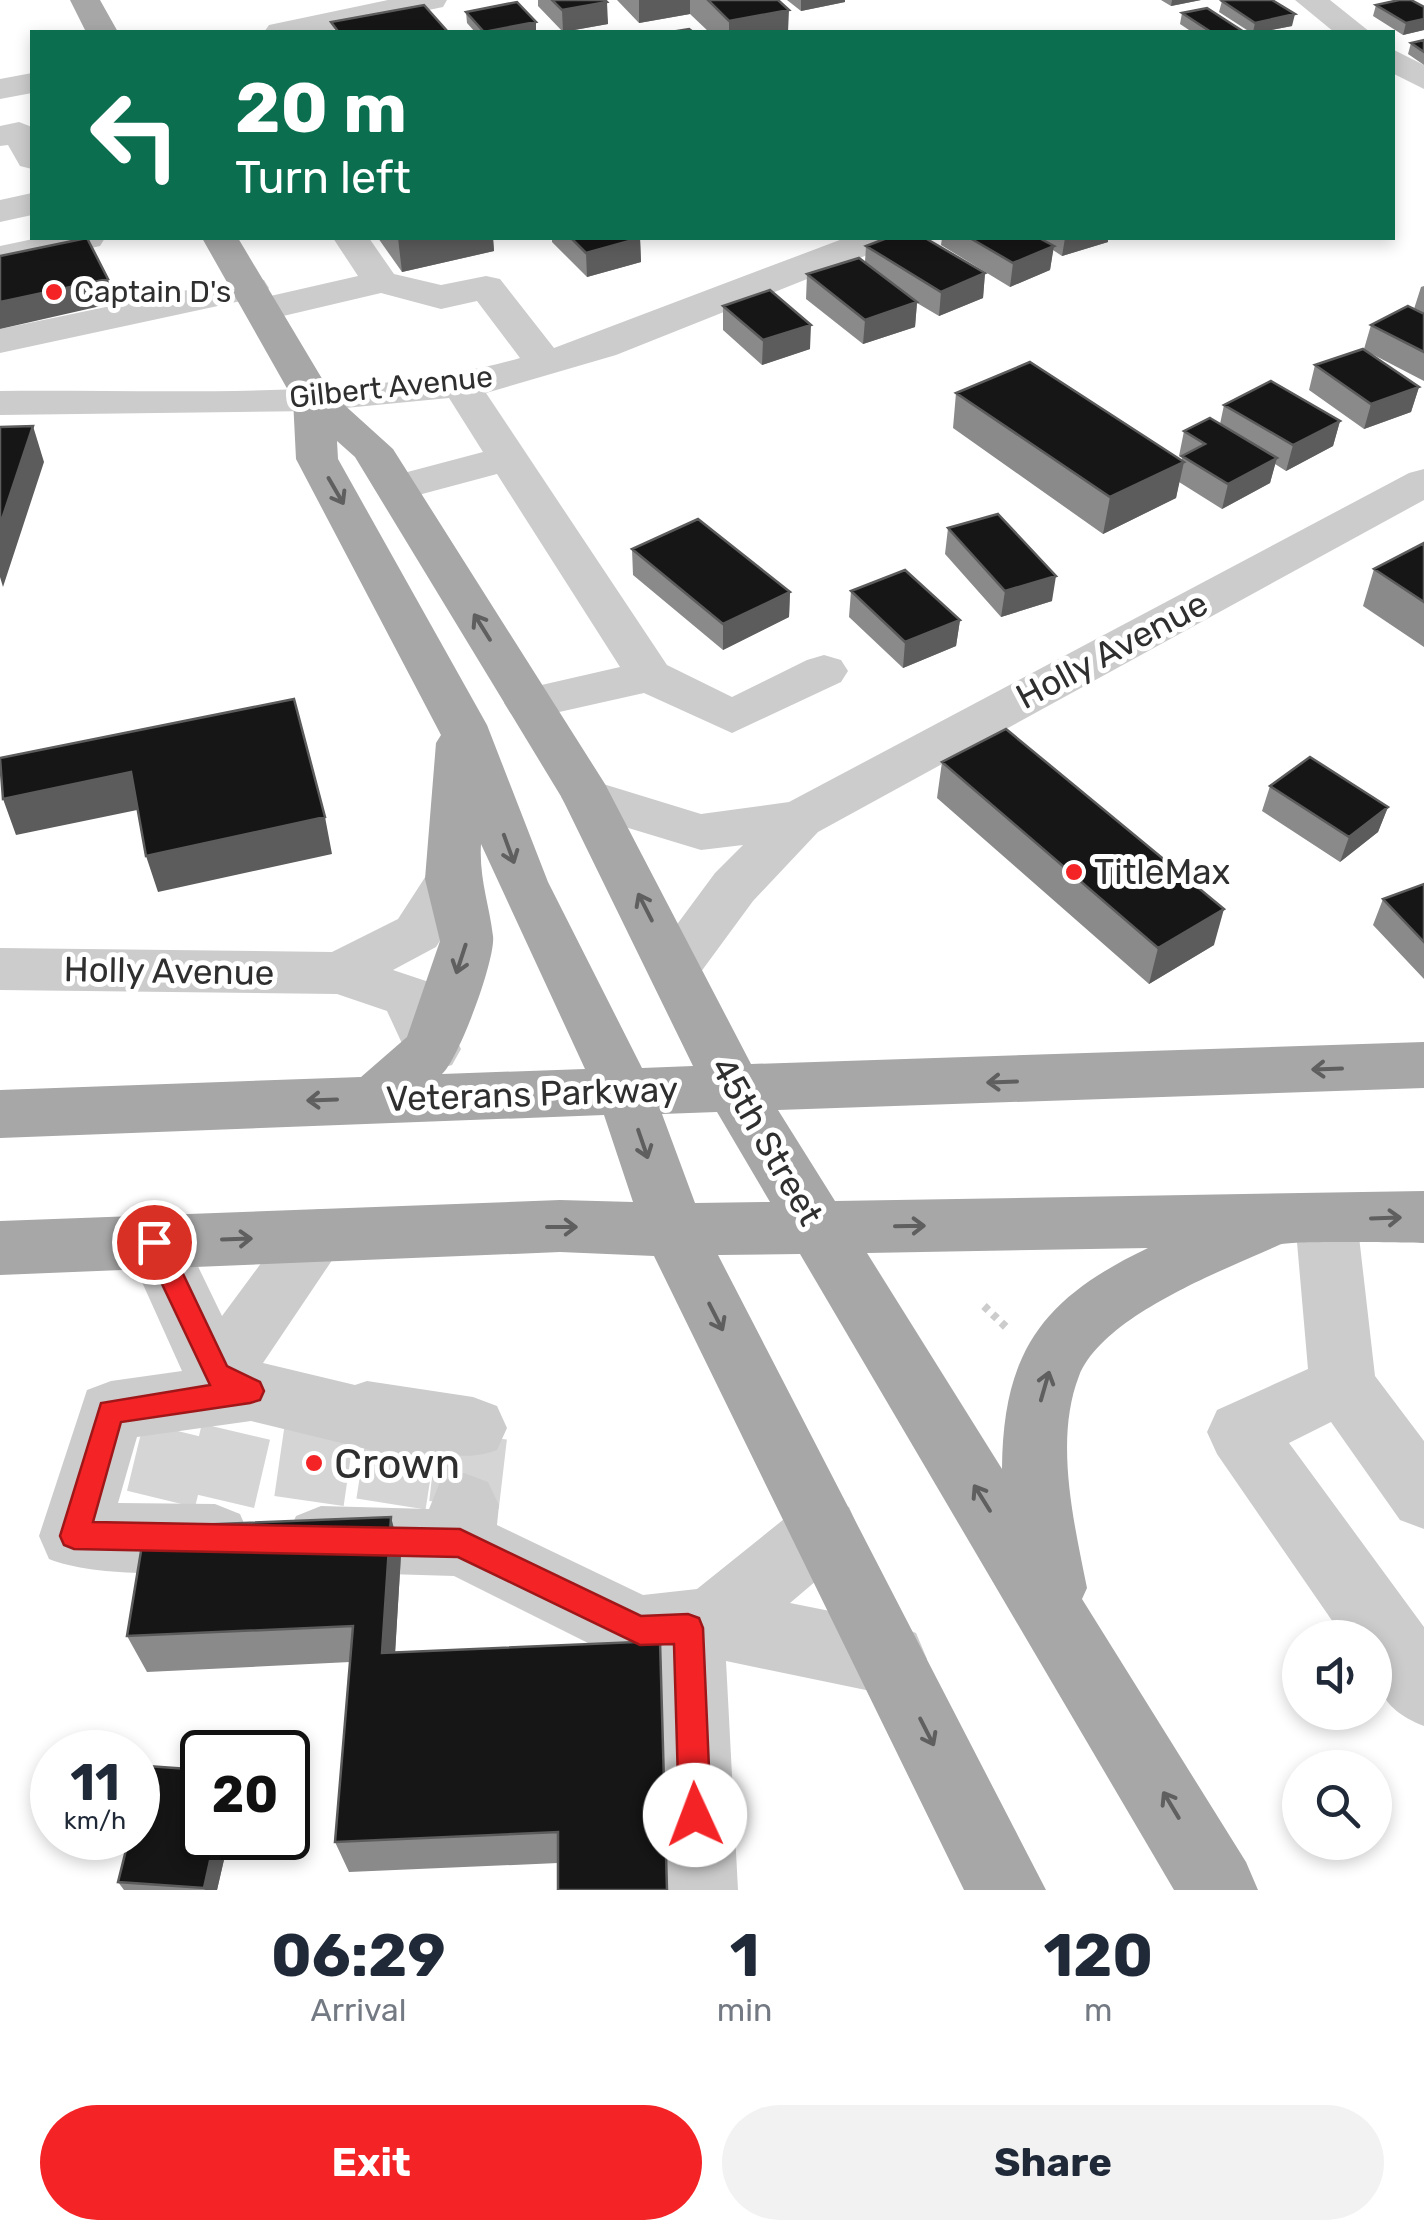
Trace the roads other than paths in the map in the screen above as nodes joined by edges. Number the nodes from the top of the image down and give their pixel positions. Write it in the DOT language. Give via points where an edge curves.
graph roads {
  1 [pos="85,0"];
  2 [pos="432,0"];
  3 [pos="1310,0"];
  4 [pos="386,4"];
  5 [pos="101,30"];
  6 [pos="288,30"];
  7 [pos="1351,30"];
  8 [pos="1395,61"];
  9 [pos="1424,80"];
  10 [pos="30,83"];
  11 [pos="0,89"];
  12 [pos="0,136"];
  13 [pos="30,155"];
  14 [pos="30,204"];
  15 [pos="0,211"];
  16 [pos="77,240"];
  17 [pos="221,240"];
  18 [pos="352,240"];
  19 [pos="872,240"];
  20 [pos="0,257"];
  21 [pos="381,282"];
  22 [pos="256,298"];
  23 [pos="0,341"];
  24 [pos="544,364"];
  25 [pos="460,384"];
  26 [pos="314,399"];
  27 [pos="0,403"];
  28 [pos="508,458"];
  29 [pos="1424,482"];
  30 [pos="396,488"];
  31 [pos="824,671"];
  32 [pos="650,676"];
  33 [pos="528,702"];
  34 [pos="462,725"];
  35 [pos="587,797"];
  36 [pos="800,819"];
  37 [pos="452,880"];
  38 [pos="675,965"];
  39 [pos="0,969"];
  40 [pos="339,973"];
  41 [pos="432,1049"];
  42 [pos="1424,1065"];
  43 [pos="624,1089"];
  44 [pos="734,1089"];
  45 [pos="376,1098"];
  46 [pos="0,1114"];
  47 [pos="1424,1216"];
  48 [pos="1302,1220"];
  49 [pos="816,1228"];
  50 [pos="673,1230"];
  51 [pos="318,1235"];
  52 [pos="154,1242"];
  53 [pos="0,1248"];
  54 [pos="1343,1385"];
  55 [pos="222,1403"];
  56 [pos="320,1425"];
  57 [pos="403,1427"];
  58 [pos="473,1428"];
  59 [pos="1424,1497"];
  60 [pos="824,1530"];
  61 [pos="1057,1620"];
  62 [pos="700,1626"];
  63 [pos="890,1659"];
  64 [pos="1424,1689"];
  65 [pos="698,1890"];
  66 [pos="1006,1890"];
  67 [pos="1218,1890"];
  1 -- 5 [label="main road"];
  2 -- 4 [label="street"];
  3 -- 7 [label="street"];
  4 -- 6 [label="street"];
  8 -- 9 [label="street"];
  10 -- 11 [label="street"];
  12 -- 13 [label="street" via="18,132"];
  14 -- 15 [label="street"];
  16 -- 20 [label="street"];
  17 -- 22 [label="main road, 45th Street"];
  18 -- 21 [label="street"];
  19 -- 24 [label="street, Gilbert Avenue" via="602,348"];
  21 -- 22 [label="street"];
  21 -- 24 [label="street" via="441,297 486,287"];
  22 -- 23 [label="street"];
  22 -- 26 [label="main road, 45th Street"];
  24 -- 25 [label="street, Gilbert Avenue"];
  25 -- 26 [label="street, Gilbert Avenue"];
  25 -- 28 [label="street"];
  26 -- 27 [label="street, Gilbert Avenue"];
  26 -- 30 [label="main road, 45th Street" via="372,449"];
  26 -- 34 [label="main road, 45th Street, one-way" via="318,459"];
  28 -- 30 [label="street"];
  28 -- 32 [label="street"];
  29 -- 36 [label="street, Holly Avenue"];
  33 -- 30 [label="main road, 45th Street, one-way"];
  31 -- 32 [label="street" via="732,717"];
  32 -- 33 [label="street"];
  33 -- 35 [label="main road, 45th Street"];
  34 -- 37 [label="main road"];
  34 -- 43 [label="main road, 45th Street, one-way" via="521,882"];
  35 -- 36 [label="street, Holly Avenue" via="702,832"];
  38 -- 35 [label="main road, 45th Street, one-way"];
  36 -- 38 [label="street, Holly Avenue" via="734,886"];
  37 -- 40 [label="street, Holly Avenue" via="416,933"];
  37 -- 41 [label="main road, one-way" via="467,941"];
  38 -- 44 [label="main road, 45th Street"];
  39 -- 40 [label="street, Holly Avenue"];
  40 -- 41 [label="street, Holly Avenue" via="408,997"];
  41 -- 45 [label="main road"];
  42 -- 44 [label="main road, Veterans Parkway, one-way"];
  43 -- 44 [label="main road, Veterans Parkway"];
  43 -- 45 [label="main road, Veterans Parkway"];
  43 -- 50 [label="main road, 45th Street, one-way"];
  44 -- 49 [label="main road, 45th Street"];
  45 -- 46 [label="main road, Veterans Parkway, one-way"];
  48 -- 47 [label="main road, one-way"];
  49 -- 48 [label="main road, one-way"];
  48 -- 54 [label="street"];
  61 -- 48 [label="main road, one-way" via="1038,1514 1039,1408 1055,1354 1099,1307 1162,1270"];
  49 -- 50 [label="main road"];
  61 -- 49 [label="main road, 45th Street, one-way"];
  51 -- 50 [label="main road, one-way" via="560,1226"];
  50 -- 60 [label="main road, 45th Street, one-way"];
  52 -- 51 [label="main road, one-way"];
  51 -- 55 [label="street"];
  52 -- 53 [label="main road"];
  52 -- 55 [label="street"];
  54 -- 59 [label="street"];
  54 -- 64 [label="street" via="1242,1432"];
  55 -- 56 [label="street"];
  55 -- 57 [label="street"];
  55 -- 58 [label="street"];
  55 -- 62 [label="street" via="111,1412 74,1536 186,1518 462,1524 640,1631"];
  60 -- 62 [label="street"];
  60 -- 63 [label="main road, 45th Street"];
  67 -- 61 [label="main road, 45th Street, one-way"];
  62 -- 63 [label="street"];
  62 -- 65 [label="street"];
  63 -- 66 [label="main road, 45th Street, one-way"];
}
